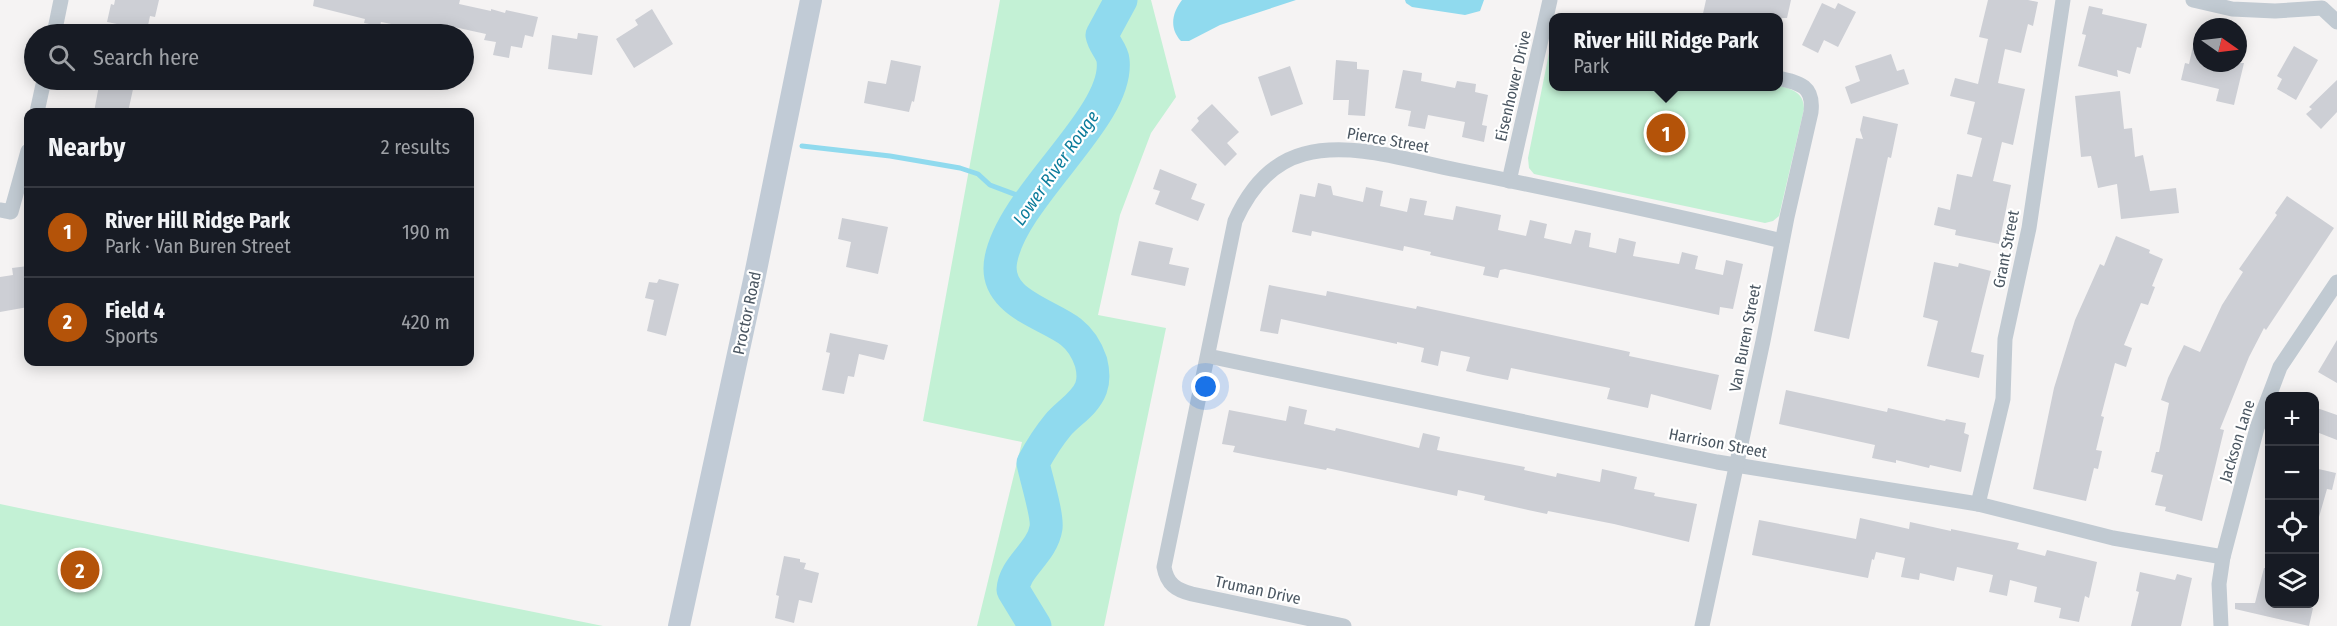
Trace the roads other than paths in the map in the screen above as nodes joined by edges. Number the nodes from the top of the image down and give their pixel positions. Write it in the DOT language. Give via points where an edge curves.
graph roads {
  1 [pos="61,0"];
  2 [pos="811,0"];
  3 [pos="2063,0"];
  4 [pos="2193,0"];
  5 [pos="2323,4"];
  6 [pos="2337,22"];
  7 [pos="56,24"];
  8 [pos="1549,26"];
  9 [pos="1783,79"];
  10 [pos="42,90"];
  11 [pos="38,108"];
  12 [pos="24,165"];
  13 [pos="1509,181"];
  14 [pos="0,210"];
  15 [pos="1782,241"];
  16 [pos="2337,282"];
  17 [pos="1208,356"];
  18 [pos="1737,465"];
  19 [pos="1978,504"];
  20 [pos="2223,557"];
  21 [pos="1169,581"];
  22 [pos="679,626"];
  23 [pos="1344,626"];
  24 [pos="1702,626"];
  25 [pos="2221,626"];
  1 -- 7 [label="street"];
  2 -- 22 [label="street, Proctor Road"];
  3 -- 19 [label="street, Grant Street" via="2029,228 2006,339 2003,399"];
  4 -- 5 [label="street" via="2232,9 2275,11"];
  5 -- 6 [label="street"];
  8 -- 13 [label="street, Eisenhower Drive"];
  9 -- 15 [label="street, Van Buren Street" via="1800,83 1812,102"];
  10 -- 11 [label="street"];
  12 -- 14 [label="street" via="11,212"];
  13 -- 15 [label="street, Pierce Street"];
  13 -- 17 [label="street, Pierce Street" via="1347,149 1317,151 1290,159 1257,184 1235,221"];
  15 -- 18 [label="street, Van Buren Street"];
  16 -- 20 [label="street, Jackson Lane" via="2280,367 2258,428"];
  17 -- 18 [label="street, Harrison Street"];
  17 -- 21 [label="street, Pierce Street" via="1164,567"];
  18 -- 19 [label="street, Harrison Street"];
  18 -- 24 [label="street, Van Buren Street"];
  19 -- 20 [label="street, Harrison Street" via="2113,538"];
  20 -- 25 [label="street, Jackson Lane" via="2219,584"];
  21 -- 23 [label="street, Truman Drive" via="1174,588 1192,594"];
}
